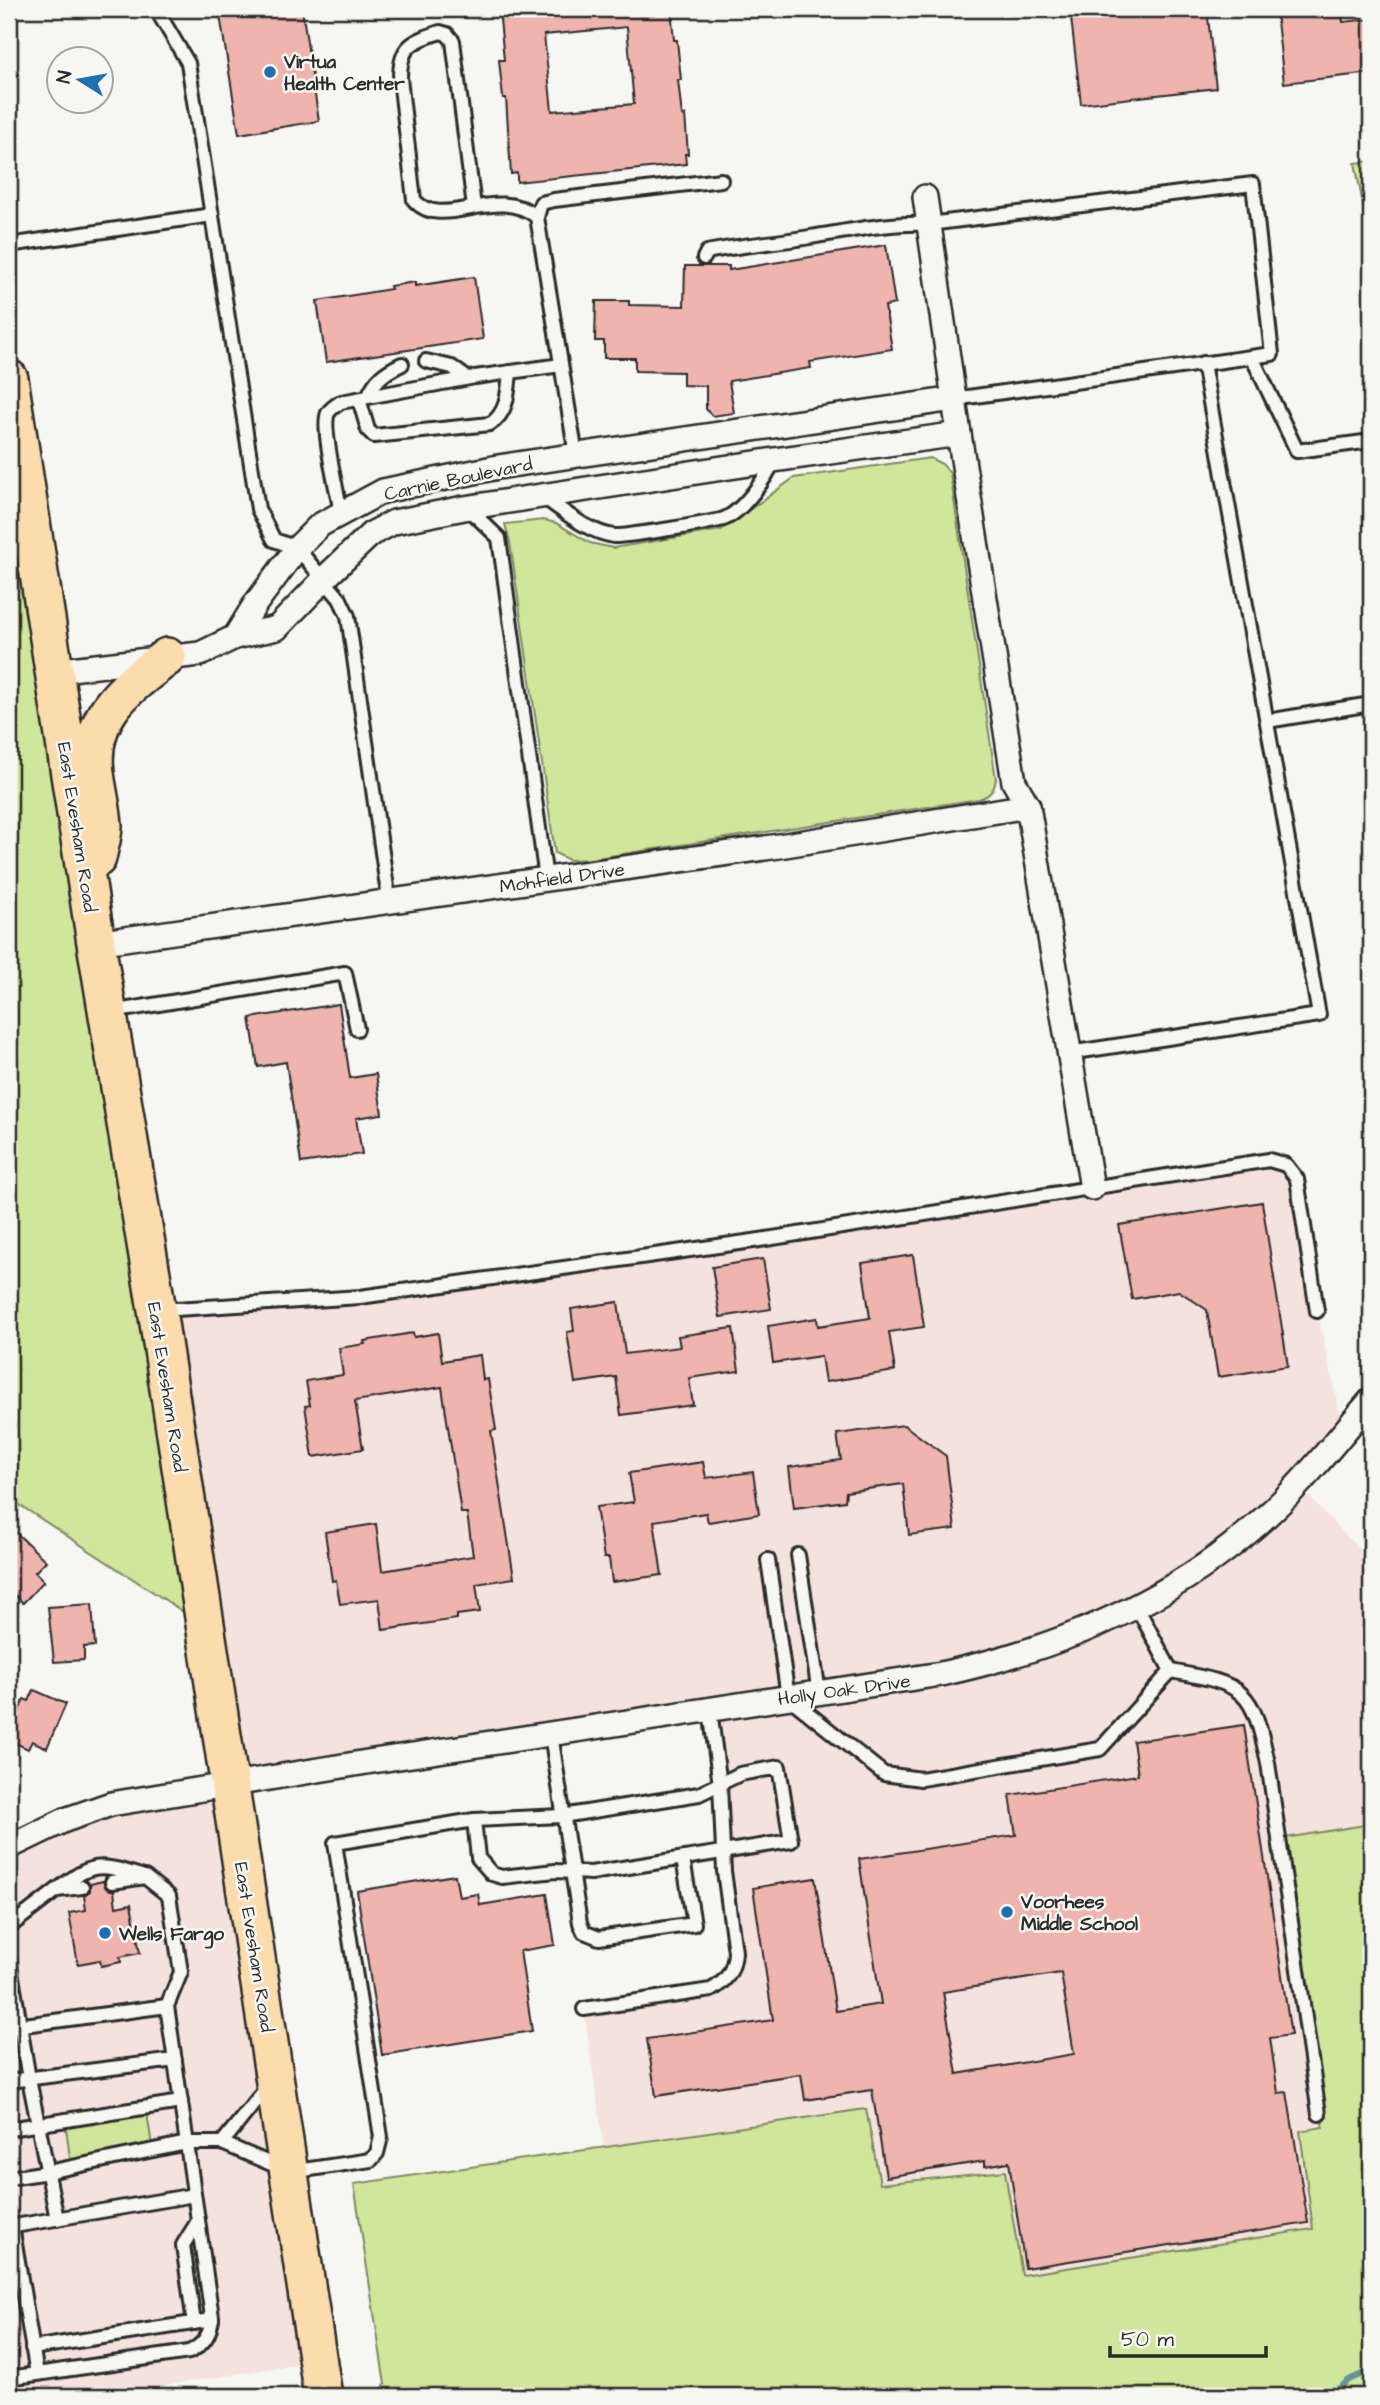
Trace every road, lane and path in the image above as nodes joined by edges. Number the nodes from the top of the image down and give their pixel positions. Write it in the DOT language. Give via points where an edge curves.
graph roads {
  1 [pos="156,9"];
  2 [pos="721,180"];
  3 [pos="925,197"];
  4 [pos="474,207"];
  5 [pos="212,215"];
  6 [pos="537,217"];
  7 [pos="929,224"];
  8 [pos="9,246"];
  9 [pos="704,258"];
  10 [pos="1252,356"];
  11 [pos="426,361"];
  12 [pos="1203,363"];
  13 [pos="402,364"];
  14 [pos="561,365"];
  15 [pos="510,372"];
  16 [pos="467,378"];
  17 [pos="9,379"];
  18 [pos="364,398"];
  19 [pos="954,399"];
  20 [pos="774,426"];
  21 [pos="959,434"];
  22 [pos="1371,441"];
  23 [pos="14,452"];
  24 [pos="576,455"];
  25 [pos="777,459"];
  26 [pos="581,492"];
  27 [pos="542,497"];
  28 [pos="464,508"];
  29 [pos="341,513"];
  30 [pos="297,548"];
  31 [pos="323,580"];
  32 [pos="235,638"];
  33 [pos="167,657"];
  34 [pos="53,671"];
  35 [pos="1371,704"];
  36 [pos="1267,721"];
  37 [pos="1028,806"];
  38 [pos="546,879"];
  39 [pos="89,900"];
  40 [pos="390,901"];
  41 [pos="96,943"];
  42 [pos="107,1013"];
  43 [pos="357,1029"];
  44 [pos="1069,1053"];
  45 [pos="1092,1188"];
  46 [pos="157,1310"];
  47 [pos="1317,1311"];
  48 [pos="1371,1400"];
  49 [pos="798,1555"];
  50 [pos="768,1560"];
  51 [pos="1137,1607"];
  52 [pos="1171,1671"];
  53 [pos="819,1693"];
  54 [pos="788,1697"];
  55 [pos="710,1710"];
  56 [pos="551,1734"];
  57 [pos="230,1784"];
  58 [pos="720,1785"];
  59 [pos="562,1816"];
  60 [pos="474,1820"];
  61 [pos="9,1847"];
  62 [pos="723,1853"];
  63 [pos="683,1859"];
  64 [pos="572,1872"];
  65 [pos="145,1877"];
  66 [pos="112,1882"];
  67 [pos="82,1887"];
  68 [pos="57,1890"];
  69 [pos="9,1927"];
  70 [pos="9,1964"];
  71 [pos="167,2006"];
  72 [pos="584,2009"];
  73 [pos="14,2026"];
  74 [pos="175,2060"];
  75 [pos="275,2078"];
  76 [pos="29,2079"];
  77 [pos="9,2081"];
  78 [pos="181,2102"];
  79 [pos="1319,2114"];
  80 [pos="38,2124"];
  81 [pos="9,2129"];
  82 [pos="187,2143"];
  83 [pos="222,2143"];
  84 [pos="48,2172"];
  85 [pos="290,2172"];
  86 [pos="9,2178"];
  87 [pos="194,2195"];
  88 [pos="57,2219"];
  89 [pos="198,2221"];
  90 [pos="10,2227"];
  91 [pos="212,2320"];
  92 [pos="194,2323"];
  93 [pos="32,2348"];
  94 [pos="37,2374"];
  95 [pos="9,2378"];
  96 [pos="323,2396"];
  1 -- 5 [label="lane" via="188,63"];
  2 -- 6 [label="lane" via="554,200 541,203"];
  3 -- 7 [label="street"];
  4 -- 4 [label="lane" via="437,212 421,209 414,200 400,58 406,48 440,32 453,41"];
  4 -- 6 [label="lane" via="515,205"];
  5 -- 8 [label="lane"];
  5 -- 30 [label="lane" via="258,509 274,540"];
  6 -- 14 [label="lane"];
  7 -- 9 [label="lane" via="868,227 739,246 706,252"];
  7 -- 10 [label="lane" via="1253,184 1272,354"];
  7 -- 19 [label="street"];
  10 -- 12 [label="lane"];
  10 -- 22 [label="lane" via="1297,451"];
  11 -- 16 [label="lane"];
  12 -- 19 [label="lane"];
  12 -- 36 [label="lane"];
  13 -- 18 [label="lane" via="385,372"];
  14 -- 15 [label="lane"];
  14 -- 24 [label="lane"];
  15 -- 16 [label="lane"];
  15 -- 18 [label="lane" via="506,403 490,424 374,436 368,430"];
  16 -- 18 [label="lane"];
  17 -- 23 [label="main road, East Evesham Road"];
  18 -- 29 [label="lane" via="341,402 327,415"];
  19 -- 20 [label="street, Carnie Boulevard"];
  19 -- 21 [label="street"];
  20 -- 24 [label="street, Carnie Boulevard"];
  20 -- 25 [label="street"];
  21 -- 25 [label="street, Carnie Boulevard"];
  21 -- 37 [label="street" via="1014,782"];
  23 -- 34 [label="main road, East Evesham Road"];
  24 -- 26 [label="street"];
  24 -- 29 [label="street, Carnie Boulevard" via="383,491"];
  25 -- 26 [label="street, Carnie Boulevard"];
  25 -- 27 [label="lane" via="749,497 725,519 616,536 589,527"];
  26 -- 27 [label="street, Carnie Boulevard"];
  27 -- 28 [label="street, Carnie Boulevard"];
  28 -- 31 [label="street, Carnie Boulevard" via="394,522 371,534"];
  28 -- 38 [label="lane" via="499,538"];
  29 -- 30 [label="street, Carnie Boulevard" via="320,525"];
  30 -- 31 [label="lane"];
  30 -- 32 [label="street, Carnie Boulevard"];
  31 -- 32 [label="street, Carnie Boulevard" via="277,628"];
  31 -- 40 [label="lane" via="348,616"];
  32 -- 33 [label="street, Carnie Boulevard" via="200,654"];
  33 -- 34 [label="street, Carnie Boulevard"];
  33 -- 39 [label="main road" via="131,684 100,724 94,759 103,829"];
  34 -- 39 [label="main road, East Evesham Road"];
  35 -- 36 [label="lane"];
  36 -- 44 [label="lane" via="1319,1015"];
  37 -- 38 [label="street, Mohfield Drive"];
  37 -- 44 [label="street"];
  38 -- 40 [label="street, Mohfield Drive"];
  39 -- 41 [label="main road, East Evesham Road"];
  40 -- 41 [label="street, Mohfield Drive"];
  41 -- 42 [label="main road, East Evesham Road"];
  42 -- 43 [label="lane" via="345,973"];
  42 -- 46 [label="main road, East Evesham Road"];
  44 -- 45 [label="street"];
  45 -- 46 [label="lane" via="360,1297"];
  45 -- 47 [label="lane" via="1269,1160 1284,1163 1298,1182"];
  46 -- 57 [label="main road, East Evesham Road"];
  48 -- 51 [label="street, Holly Oak Drive" via="1276,1507 1219,1557"];
  49 -- 53 [label="lane"];
  50 -- 54 [label="lane"];
  51 -- 52 [label="lane"];
  51 -- 53 [label="street, Holly Oak Drive" via="1056,1642 983,1665"];
  52 -- 54 [label="lane" via="1100,1749 920,1779 884,1774"];
  52 -- 79 [label="lane" via="1233,1687 1249,1701 1258,1720"];
  53 -- 54 [label="street, Holly Oak Drive"];
  54 -- 55 [label="street, Holly Oak Drive"];
  55 -- 56 [label="street, Holly Oak Drive"];
  55 -- 58 [label="lane"];
  56 -- 57 [label="street, Holly Oak Drive"];
  56 -- 59 [label="lane"];
  57 -- 61 [label="street, Holly Oak Drive" via="111,1804"];
  57 -- 75 [label="main road, East Evesham Road"];
  58 -- 59 [label="lane" via="699,1794"];
  58 -- 62 [label="lane"];
  58 -- 62 [label="lane" via="740,1774 779,1767 791,1841"];
  59 -- 60 [label="lane"];
  59 -- 64 [label="lane"];
  60 -- 64 [label="lane" via="478,1858 492,1874 513,1877"];
  60 -- 85 [label="lane" via="335,1843 381,2137 371,2160"];
  62 -- 63 [label="lane"];
  62 -- 72 [label="lane" via="736,1952 722,1984 711,1990"];
  63 -- 64 [label="lane" via="591,1874"];
  63 -- 64 [label="lane" via="694,1924 599,1938 582,1928"];
  65 -- 66 [label="lane"];
  65 -- 68 [label="lane" via="110,1866 81,1871"];
  65 -- 71 [label="lane" via="169,1896 181,1972"];
  67 -- 68 [label="lane"];
  68 -- 69 [label="lane"];
  70 -- 73 [label="lane"];
  71 -- 73 [label="lane"];
  71 -- 74 [label="lane"];
  73 -- 76 [label="lane"];
  74 -- 76 [label="lane"];
  74 -- 78 [label="lane"];
  75 -- 83 [label="lane"];
  75 -- 85 [label="main road, East Evesham Road"];
  76 -- 77 [label="lane"];
  76 -- 80 [label="lane"];
  78 -- 80 [label="lane"];
  78 -- 82 [label="lane"];
  80 -- 81 [label="lane"];
  80 -- 84 [label="lane"];
  82 -- 83 [label="lane"];
  82 -- 84 [label="lane"];
  82 -- 87 [label="lane"];
  83 -- 85 [label="lane"];
  84 -- 86 [label="lane"];
  84 -- 88 [label="lane"];
  85 -- 96 [label="main road, East Evesham Road"];
  87 -- 88 [label="lane"];
  87 -- 89 [label="lane"];
  88 -- 90 [label="lane"];
  89 -- 91 [label="lane"];
  89 -- 92 [label="lane" via="183,2245"];
  90 -- 93 [label="lane"];
  91 -- 92 [label="lane"];
  91 -- 94 [label="lane" via="206,2339 189,2352"];
  92 -- 93 [label="lane"];
  93 -- 94 [label="lane"];
  94 -- 95 [label="lane"];
}
